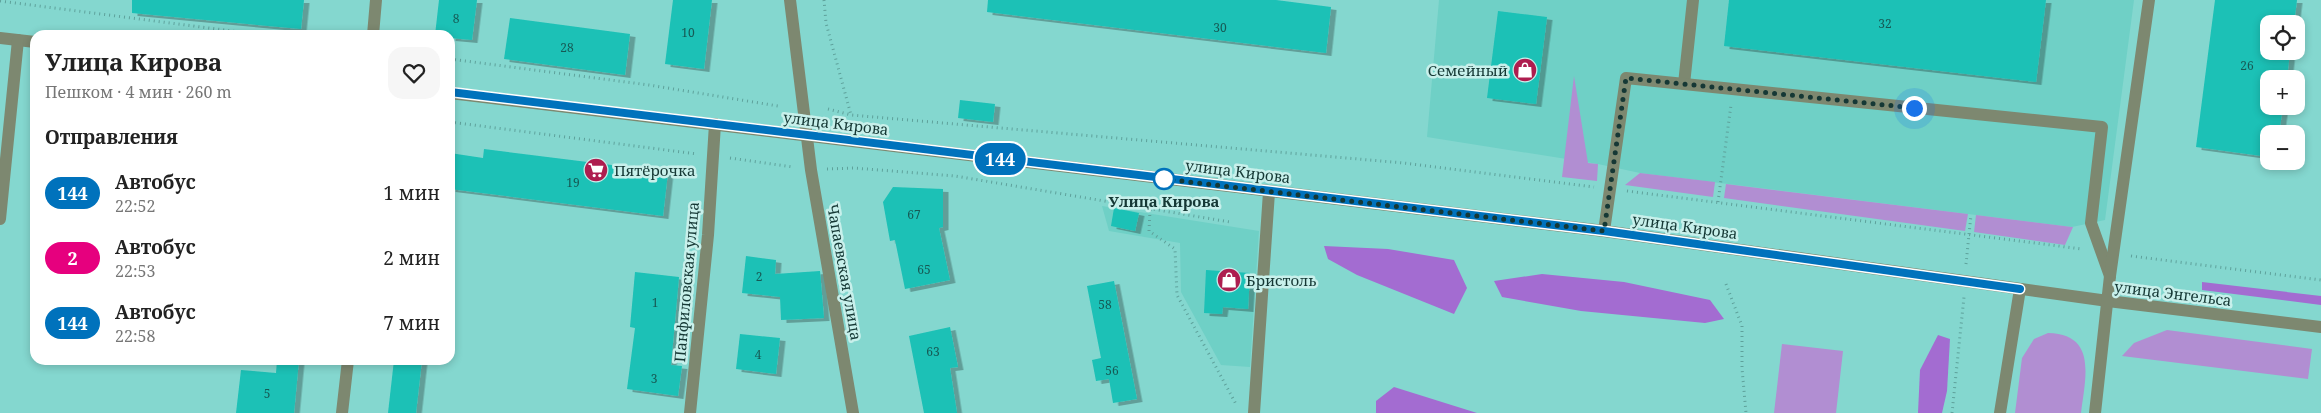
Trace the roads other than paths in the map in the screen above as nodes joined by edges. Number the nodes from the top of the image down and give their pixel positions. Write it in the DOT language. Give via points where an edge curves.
graph roads {
  1 [pos="376,0"];
  2 [pos="790,0"];
  3 [pos="1693,0"];
  4 [pos="2149,0"];
  5 [pos="373,30"];
  6 [pos="0,38"];
  7 [pos="18,40"];
  8 [pos="30,41"];
  9 [pos="1684,84"];
  10 [pos="455,93"];
  11 [pos="714,124"];
  12 [pos="807,136"];
  13 [pos="1269,192"];
  14 [pos="0,218"];
  15 [pos="1604,231"];
  16 [pos="2108,253"];
  17 [pos="2020,289"];
  18 [pos="2108,301"];
  19 [pos="2321,327"];
  20 [pos="347,365"];
  21 [pos="342,413"];
  22 [pos="690,413"];
  23 [pos="853,413"];
  24 [pos="1254,413"];
  25 [pos="2000,413"];
  26 [pos="2095,413"];
  1 -- 5 [label="street"];
  2 -- 12 [label="street, Чапаевская улица"];
  3 -- 9 [label="street"];
  4 -- 16 [label="street"];
  6 -- 7 [label="street"];
  7 -- 8 [label="street"];
  7 -- 14 [label="street"];
  9 -- 15 [label="street" via="1626,78"];
  9 -- 16 [label="street" via="2102,127 2091,224"];
  10 -- 11 [label="street, улица Кирова"];
  11 -- 12 [label="street, улица Кирова"];
  11 -- 22 [label="street, Панфиловская улица" via="708,235"];
  12 -- 13 [label="street, улица Кирова"];
  12 -- 23 [label="street, Чапаевская улица"];
  13 -- 15 [label="street, улица Кирова"];
  13 -- 24 [label="street"];
  15 -- 17 [label="street, улица Кирова"];
  16 -- 18 [label="street"];
  17 -- 18 [label="street, улица Энгельса"];
  17 -- 25 [label="street"];
  18 -- 19 [label="street, улица Энгельса"];
  18 -- 26 [label="street"];
  20 -- 21 [label="street"];
}
